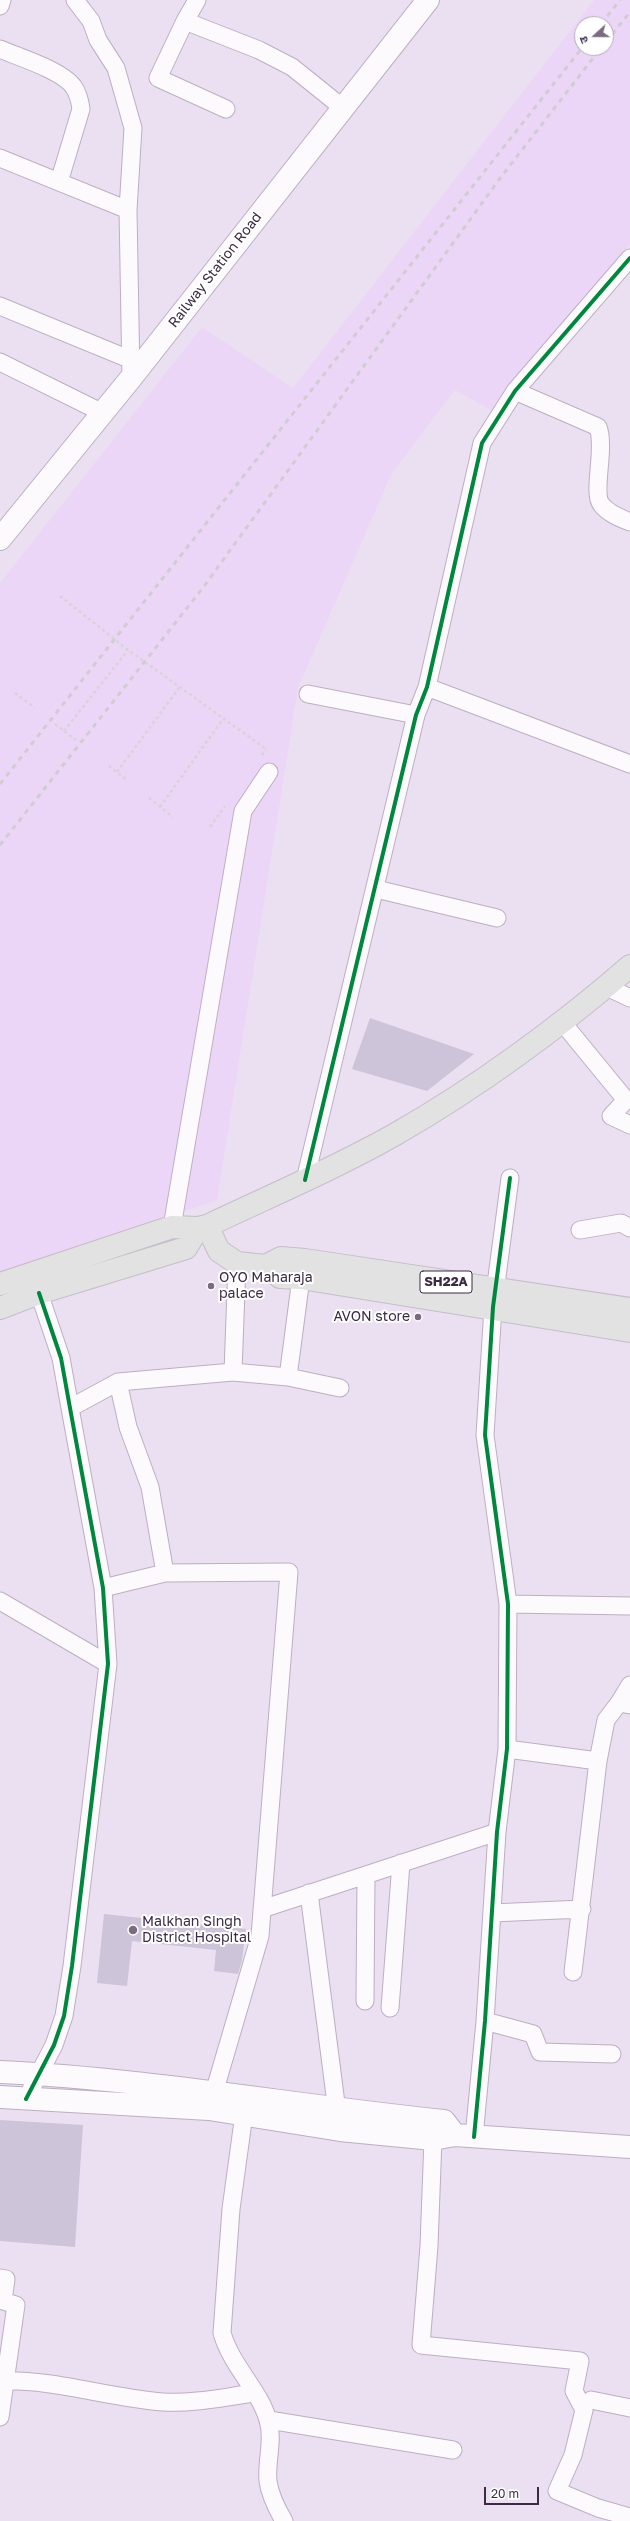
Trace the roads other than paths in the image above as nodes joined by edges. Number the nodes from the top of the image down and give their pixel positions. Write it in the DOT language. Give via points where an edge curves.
graph roads {
  1 [pos="2,0"];
  2 [pos="197,0"];
  3 [pos="428,0"];
  4 [pos="79,2"];
  5 [pos="0,6"];
  6 [pos="185,21"];
  7 [pos="0,49"];
  8 [pos="344,108"];
  9 [pos="226,109"];
  10 [pos="0,158"];
  11 [pos="59,182"];
  12 [pos="128,210"];
  13 [pos="630,258"];
  14 [pos="0,306"];
  15 [pos="0,362"];
  16 [pos="130,368"];
  17 [pos="515,391"];
  18 [pos="103,413"];
  19 [pos="630,522"];
  20 [pos="0,539"];
  21 [pos="427,687"];
  22 [pos="308,694"];
  23 [pos="416,715"];
  24 [pos="630,764"];
  25 [pos="269,772"];
  26 [pos="376,889"];
  27 [pos="497,918"];
  28 [pos="630,966"];
  29 [pos="607,986"];
  30 [pos="630,998"];
  31 [pos="562,1022"];
  32 [pos="630,1125"];
  33 [pos="510,1178"];
  34 [pos="305,1180"];
  35 [pos="172,1227"];
  36 [pos="202,1227"];
  37 [pos="630,1228"];
  38 [pos="580,1230"];
  39 [pos="237,1263"];
  40 [pos="265,1266"];
  41 [pos="301,1278"];
  42 [pos="363,1278"];
  43 [pos="0,1284"];
  44 [pos="39,1293"];
  45 [pos="494,1298"];
  46 [pos="0,1308"];
  47 [pos="630,1309"];
  48 [pos="630,1331"];
  49 [pos="232,1372"];
  50 [pos="288,1377"];
  51 [pos="118,1382"];
  52 [pos="340,1388"];
  53 [pos="70,1408"];
  54 [pos="165,1573"];
  55 [pos="103,1588"];
  56 [pos="0,1601"];
  57 [pos="508,1604"];
  58 [pos="630,1606"];
  59 [pos="108,1664"];
  60 [pos="630,1685"];
  61 [pos="624,1704"];
  62 [pos="507,1749"];
  63 [pos="598,1761"];
  64 [pos="497,1832"];
  65 [pos="401,1863"];
  66 [pos="366,1875"];
  67 [pos="309,1893"];
  68 [pos="262,1909"];
  69 [pos="582,1909"];
  70 [pos="492,1913"];
  71 [pos="573,1972"];
  72 [pos="365,2001"];
  73 [pos="390,2008"];
  74 [pos="485,2021"];
  75 [pos="612,2054"];
  76 [pos="0,2072"];
  77 [pos="39,2074"];
  78 [pos="0,2097"];
  79 [pos="26,2099"];
  80 [pos="212,2100"];
  81 [pos="244,2114"];
  82 [pos="338,2120"];
  83 [pos="465,2136"];
  84 [pos="433,2139"];
  85 [pos="630,2147"];
  86 [pos="0,2278"];
  87 [pos="3,2380"];
  88 [pos="254,2393"];
  89 [pos="591,2400"];
  90 [pos="630,2408"];
  91 [pos="0,2417"];
  92 [pos="269,2420"];
  93 [pos="453,2450"];
  94 [pos="630,2517"];
  95 [pos="284,2521"];
  1 -- 5 [label="street"];
  2 -- 6 [label="street"];
  3 -- 8 [label="street, Railway Station Road"];
  4 -- 12 [label="street" via="91,21 98,40 116,68 133,128"];
  6 -- 8 [label="street" via="259,50 292,67"];
  6 -- 9 [label="street" via="158,78"];
  7 -- 11 [label="street" via="57,74 72,85 80,98 82,109"];
  8 -- 16 [label="street, Railway Station Road"];
  10 -- 11 [label="street"];
  11 -- 12 [label="street"];
  12 -- 16 [label="street"];
  13 -- 17 [label="street"];
  14 -- 16 [label="street"];
  15 -- 18 [label="street"];
  16 -- 18 [label="street, Railway Station Road"];
  17 -- 19 [label="street" via="598,427 602,437 598,491 600,504 610,513"];
  17 -- 21 [label="street" via="482,443"];
  18 -- 20 [label="street, Railway Station Road"];
  21 -- 23 [label="street"];
  21 -- 24 [label="street"];
  22 -- 23 [label="street"];
  23 -- 26 [label="street"];
  25 -- 35 [label="street" via="243,811"];
  26 -- 27 [label="street"];
  26 -- 34 [label="street"];
  28 -- 29 [label="main road"];
  29 -- 30 [label="street"];
  29 -- 31 [label="main road"];
  31 -- 32 [label="street" via="626,1100 610,1116"];
  31 -- 34 [label="main road" via="451,1100"];
  33 -- 45 [label="street"];
  34 -- 36 [label="main road"];
  35 -- 36 [label="main road"];
  35 -- 43 [label="main road"];
  36 -- 39 [label="main road, SH22A" via="219,1251"];
  36 -- 44 [label="main road" via="186,1248"];
  37 -- 38 [label="street" via="620,1223"];
  39 -- 40 [label="main road, SH22A"];
  39 -- 49 [label="street"];
  40 -- 41 [label="main road, SH22A" via="280,1277"];
  40 -- 42 [label="main road, SH22A" via="281,1258"];
  41 -- 42 [label="main road, SH22A"];
  41 -- 50 [label="street"];
  42 -- 45 [label="main road, SH22A"];
  44 -- 46 [label="main road"];
  44 -- 53 [label="street" via="61,1358"];
  45 -- 47 [label="main road, SH22A"];
  45 -- 48 [label="main road, SH22A"];
  45 -- 57 [label="street" via="485,1435"];
  49 -- 50 [label="street"];
  49 -- 51 [label="street"];
  50 -- 52 [label="street"];
  51 -- 53 [label="street"];
  51 -- 54 [label="street" via="128,1427 150,1487"];
  53 -- 55 [label="street"];
  54 -- 55 [label="street"];
  54 -- 68 [label="street" via="289,1572"];
  55 -- 59 [label="street"];
  56 -- 59 [label="street"];
  57 -- 58 [label="street"];
  57 -- 62 [label="street"];
  59 -- 77 [label="street" via="64,2016 54,2045"];
  60 -- 61 [label="street"];
  61 -- 63 [label="street" via="606,1720"];
  62 -- 63 [label="street"];
  62 -- 64 [label="street"];
  63 -- 69 [label="street"];
  64 -- 65 [label="street"];
  64 -- 70 [label="street"];
  65 -- 66 [label="street"];
  65 -- 73 [label="street"];
  66 -- 67 [label="street"];
  66 -- 72 [label="street"];
  67 -- 68 [label="street"];
  67 -- 82 [label="street"];
  68 -- 80 [label="street" via="260,1936"];
  69 -- 70 [label="street"];
  69 -- 71 [label="street"];
  70 -- 74 [label="street"];
  74 -- 75 [label="street" via="533,2034 540,2052"];
  74 -- 83 [label="street"];
  76 -- 77 [label="street"];
  77 -- 79 [label="street"];
  77 -- 80 [label="street"];
  78 -- 79 [label="street"];
  79 -- 80 [label="street"];
  80 -- 81 [label="street"];
  80 -- 82 [label="street"];
  81 -- 82 [label="street"];
  81 -- 88 [label="street" via="230,2209 222,2334 228,2353"];
  82 -- 83 [label="street" via="444,2121"];
  82 -- 84 [label="street"];
  83 -- 84 [label="street"];
  83 -- 85 [label="street"];
  84 -- 94 [label="street" via="429,2246 421,2346 580,2361 574,2391 584,2410 573,2455 556,2490 598,2508"];
  86 -- 87 [label="street" via="6,2279 2,2301 16,2305"];
  87 -- 88 [label="street" via="102,2391 163,2402"];
  87 -- 91 [label="street"];
  88 -- 92 [label="street"];
  89 -- 90 [label="street"];
  92 -- 93 [label="street"];
  92 -- 95 [label="street" via="268,2480 277,2510"];
}
